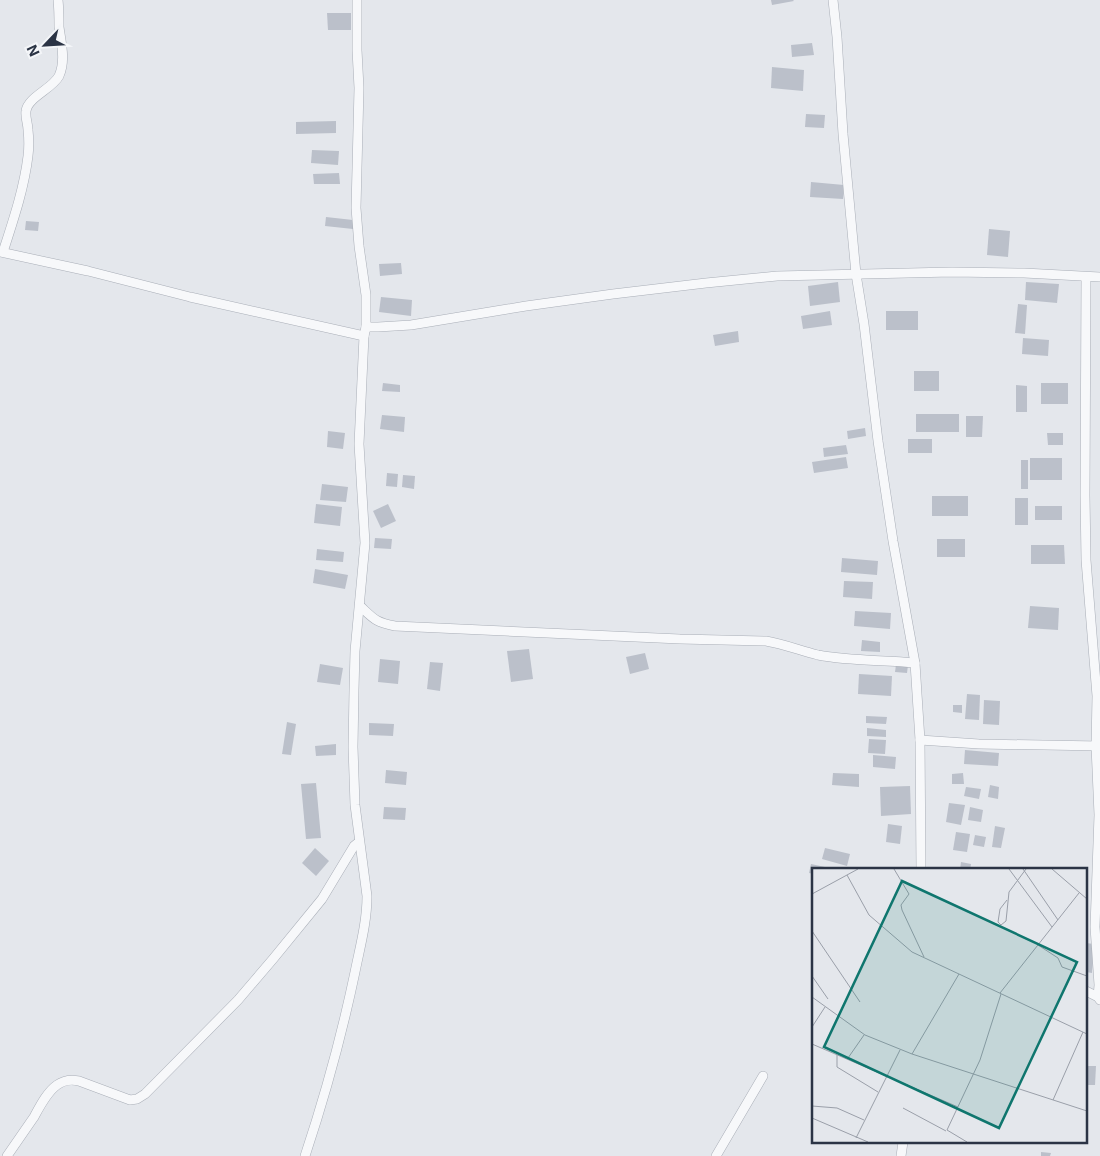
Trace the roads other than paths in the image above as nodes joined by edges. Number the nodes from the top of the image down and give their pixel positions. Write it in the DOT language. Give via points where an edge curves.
graph roads {
  1 [pos="58,0"];
  2 [pos="357,0"];
  3 [pos="833,0"];
  4 [pos="2,252"];
  5 [pos="856,274"];
  6 [pos="1086,277"];
  7 [pos="1100,277"];
  8 [pos="366,326"];
  9 [pos="364,336"];
  10 [pos="360,606"];
  11 [pos="915,663"];
  12 [pos="920,740"];
  13 [pos="1098,746"];
  14 [pos="359,842"];
  15 [pos="921,868"];
  16 [pos="1088,992"];
  17 [pos="1099,999"];
  18 [pos="763,1076"];
  19 [pos="7,1156"];
  20 [pos="305,1156"];
  21 [pos="716,1156"];
  1 -- 4 [label="street" via="62,68 55,82 26,109 29,145 26,169"];
  2 -- 8 [label="street" via="356,208 366,295"];
  3 -- 5 [label="street"];
  4 -- 9 [label="street"];
  5 -- 6 [label="street" via="952,272"];
  5 -- 8 [label="street" via="777,276 706,283 411,325"];
  5 -- 11 [label="street" via="893,541"];
  6 -- 7 [label="street"];
  6 -- 13 [label="street" via="1086,551"];
  8 -- 9 [label="street"];
  9 -- 10 [label="street" via="359,444 365,543"];
  10 -- 11 [label="street" via="375,620 395,626 766,641 818,655"];
  10 -- 14 [label="street" via="353,747"];
  11 -- 12 [label="street"];
  12 -- 13 [label="street"];
  12 -- 15 [label="street"];
  13 -- 17 [label="street" via="1095,927"];
  14 -- 19 [label="street" via="318,905 238,1000 145,1094 130,1100 79,1081 64,1081 47,1096"];
  14 -- 20 [label="street" via="367,896 365,921 336,1054"];
  16 -- 17 [label="street"];
  18 -- 21 [label="street"];
}
